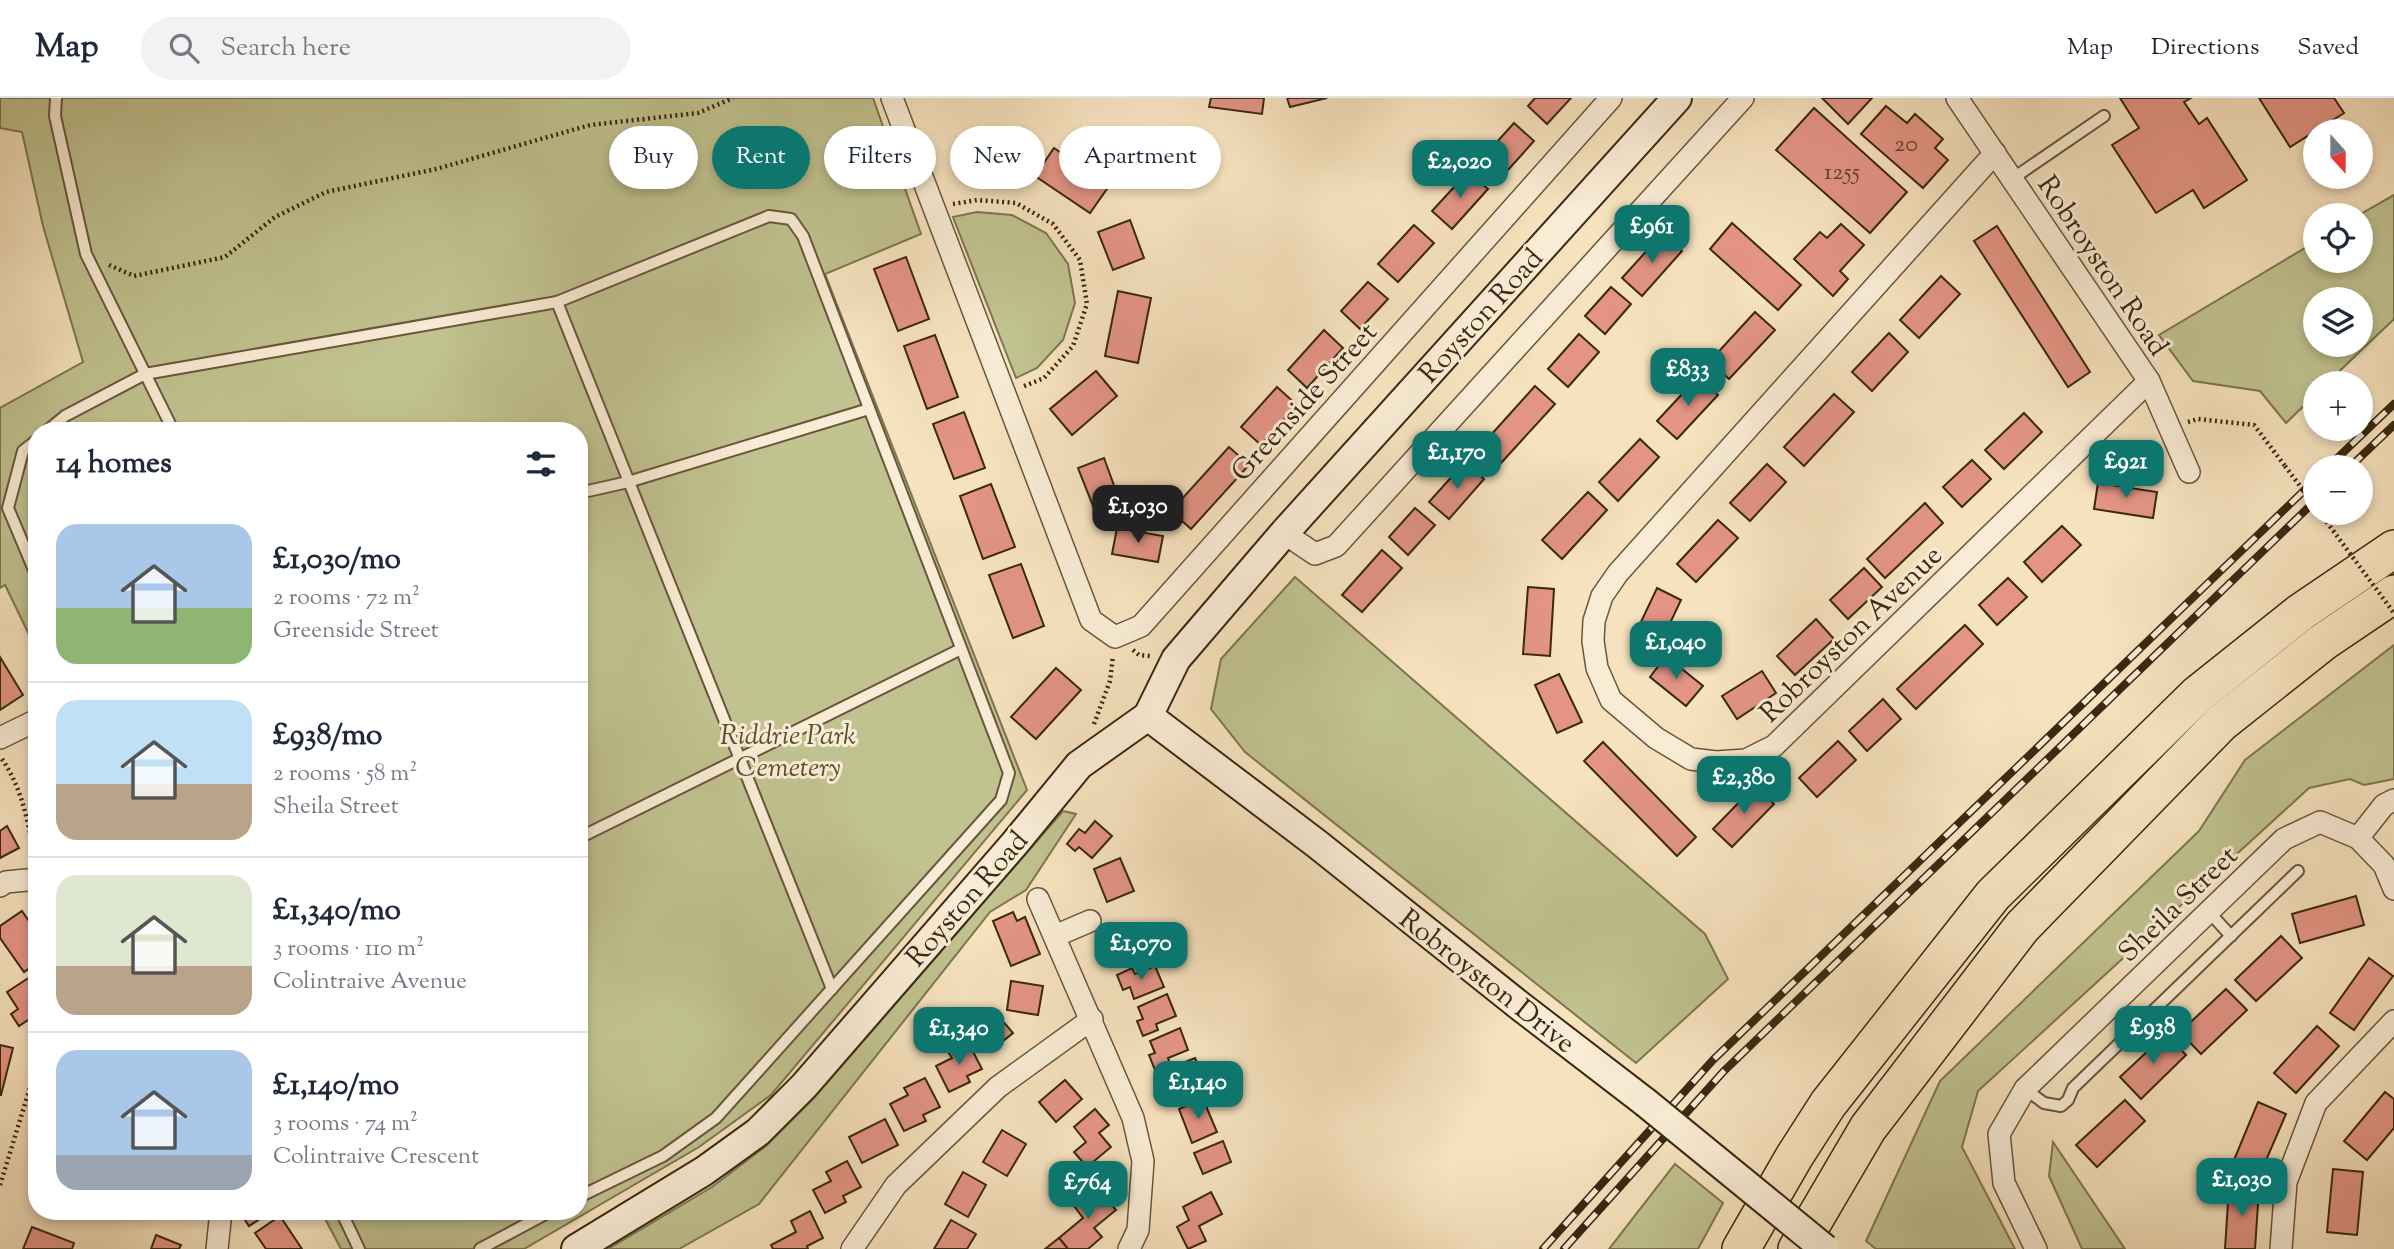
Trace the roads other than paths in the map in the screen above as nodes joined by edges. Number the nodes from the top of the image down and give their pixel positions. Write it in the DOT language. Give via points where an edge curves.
graph roads {
  1 [pos="57,98"];
  2 [pos="892,98"];
  3 [pos="1611,98"];
  4 [pos="1677,98"];
  5 [pos="1743,98"];
  6 [pos="1957,98"];
  7 [pos="2104,116"];
  8 [pos="1995,153"];
  9 [pos="2012,178"];
  10 [pos="556,302"];
  11 [pos="145,374"];
  12 [pos="2149,381"];
  13 [pos="869,409"];
  14 [pos="58,422"];
  15 [pos="169,422"];
  16 [pos="28,448"];
  17 [pos="2189,472"];
  18 [pos="628,482"];
  19 [pos="588,491"];
  20 [pos="1284,533"];
  21 [pos="2394,549"];
  22 [pos="28,556"];
  23 [pos="2394,594"];
  24 [pos="961,649"];
  25 [pos="1148,716"];
  26 [pos="28,724"];
  27 [pos="0,738"];
  28 [pos="739,758"];
  29 [pos="2394,800"];
  30 [pos="588,834"];
  31 [pos="2358,838"];
  32 [pos="2298,871"];
  33 [pos="28,881"];
  34 [pos="0,886"];
  35 [pos="2394,889"];
  36 [pos="1038,899"];
  37 [pos="2209,912"];
  38 [pos="1090,921"];
  39 [pos="1055,936"];
  40 [pos="2231,936"];
  41 [pos="832,989"];
  42 [pos="1092,1018"];
  43 [pos="2394,1021"];
  44 [pos="2025,1089"];
  45 [pos="588,1193"];
  46 [pos="220,1220"];
  47 [pos="345,1220"];
  48 [pos="534,1220"];
  49 [pos="217,1249"];
  50 [pos="359,1249"];
  51 [pos="480,1249"];
  52 [pos="576,1249"];
  53 [pos="852,1249"];
  54 [pos="1129,1249"];
  55 [pos="1741,1249"];
  56 [pos="1797,1249"];
  57 [pos="1825,1249"];
  58 [pos="2036,1249"];
  59 [pos="2281,1249"];
  1 -- 11 [label="lane" via="55,116 86,254"];
  2 -- 3 [label="street, Greenside Street" via="1091,620 1115,637 1141,626"];
  4 -- 20 [label="main road, Royston Road"];
  5 -- 20 [label="street, Royston Road" via="1336,546 1315,554"];
  6 -- 8 [label="street, Robroyston Road"];
  7 -- 9 [label="lane"];
  8 -- 9 [label="street, Robroyston Road"];
  8 -- 12 [label="street, Robroyston Avenue" via="1618,573 1602,596 1594,621 1597,668 1611,700 1656,738 1691,759 1746,760 1774,746"];
  9 -- 12 [label="street, Robroyston Road"];
  10 -- 11 [label="lane"];
  10 -- 13 [label="lane" via="769,216 791,219 803,236"];
  10 -- 18 [label="lane"];
  11 -- 14 [label="lane"];
  11 -- 15 [label="lane"];
  12 -- 17 [label="street, Robroyston Road"];
  13 -- 18 [label="lane"];
  13 -- 24 [label="lane"];
  16 -- 22 [label="lane" via="8,508"];
  18 -- 19 [label="lane"];
  18 -- 28 [label="lane"];
  20 -- 25 [label="main road, Royston Road" via="1176,659"];
  21 -- 55 [label="highway" via="2301,612 2197,695 1993,895 1828,1104"];
  23 -- 56 [label="highway" via="2323,642 2221,723 2022,927 1868,1128"];
  24 -- 28 [label="lane"];
  24 -- 41 [label="lane" via="1009,774 1001,800"];
  25 -- 52 [label="main road, Royston Road" via="1079,765 812,1076 758,1132 704,1171"];
  25 -- 57 [label="main road, Robroyston Drive, bridge" via="1645,1102"];
  26 -- 27 [label="street"];
  28 -- 30 [label="lane"];
  28 -- 41 [label="lane"];
  29 -- 31 [label="street" via="2384,805"];
  31 -- 35 [label="street" via="2384,865"];
  31 -- 37 [label="street, Sheila Street" via="2320,822 2284,839"];
  32 -- 40 [label="lane"];
  33 -- 34 [label="street"];
  36 -- 39 [label="street"];
  37 -- 40 [label="lane"];
  37 -- 44 [label="street, Sheila Street"];
  38 -- 39 [label="street"];
  39 -- 42 [label="street"];
  40 -- 44 [label="lane" via="2073,1087 2061,1106 2044,1103"];
  41 -- 45 [label="lane" via="716,1118 663,1156"];
  42 -- 53 [label="street" via="998,1087 896,1185"];
  42 -- 54 [label="street" via="1133,1118 1143,1161 1138,1230"];
  43 -- 59 [label="street" via="2316,1103 2286,1182"];
  44 -- 58 [label="street, Sheila Street" via="1999,1133 2004,1183"];
  46 -- 49 [label="street"];
  47 -- 50 [label="lane"];
  48 -- 51 [label="lane"];
}
